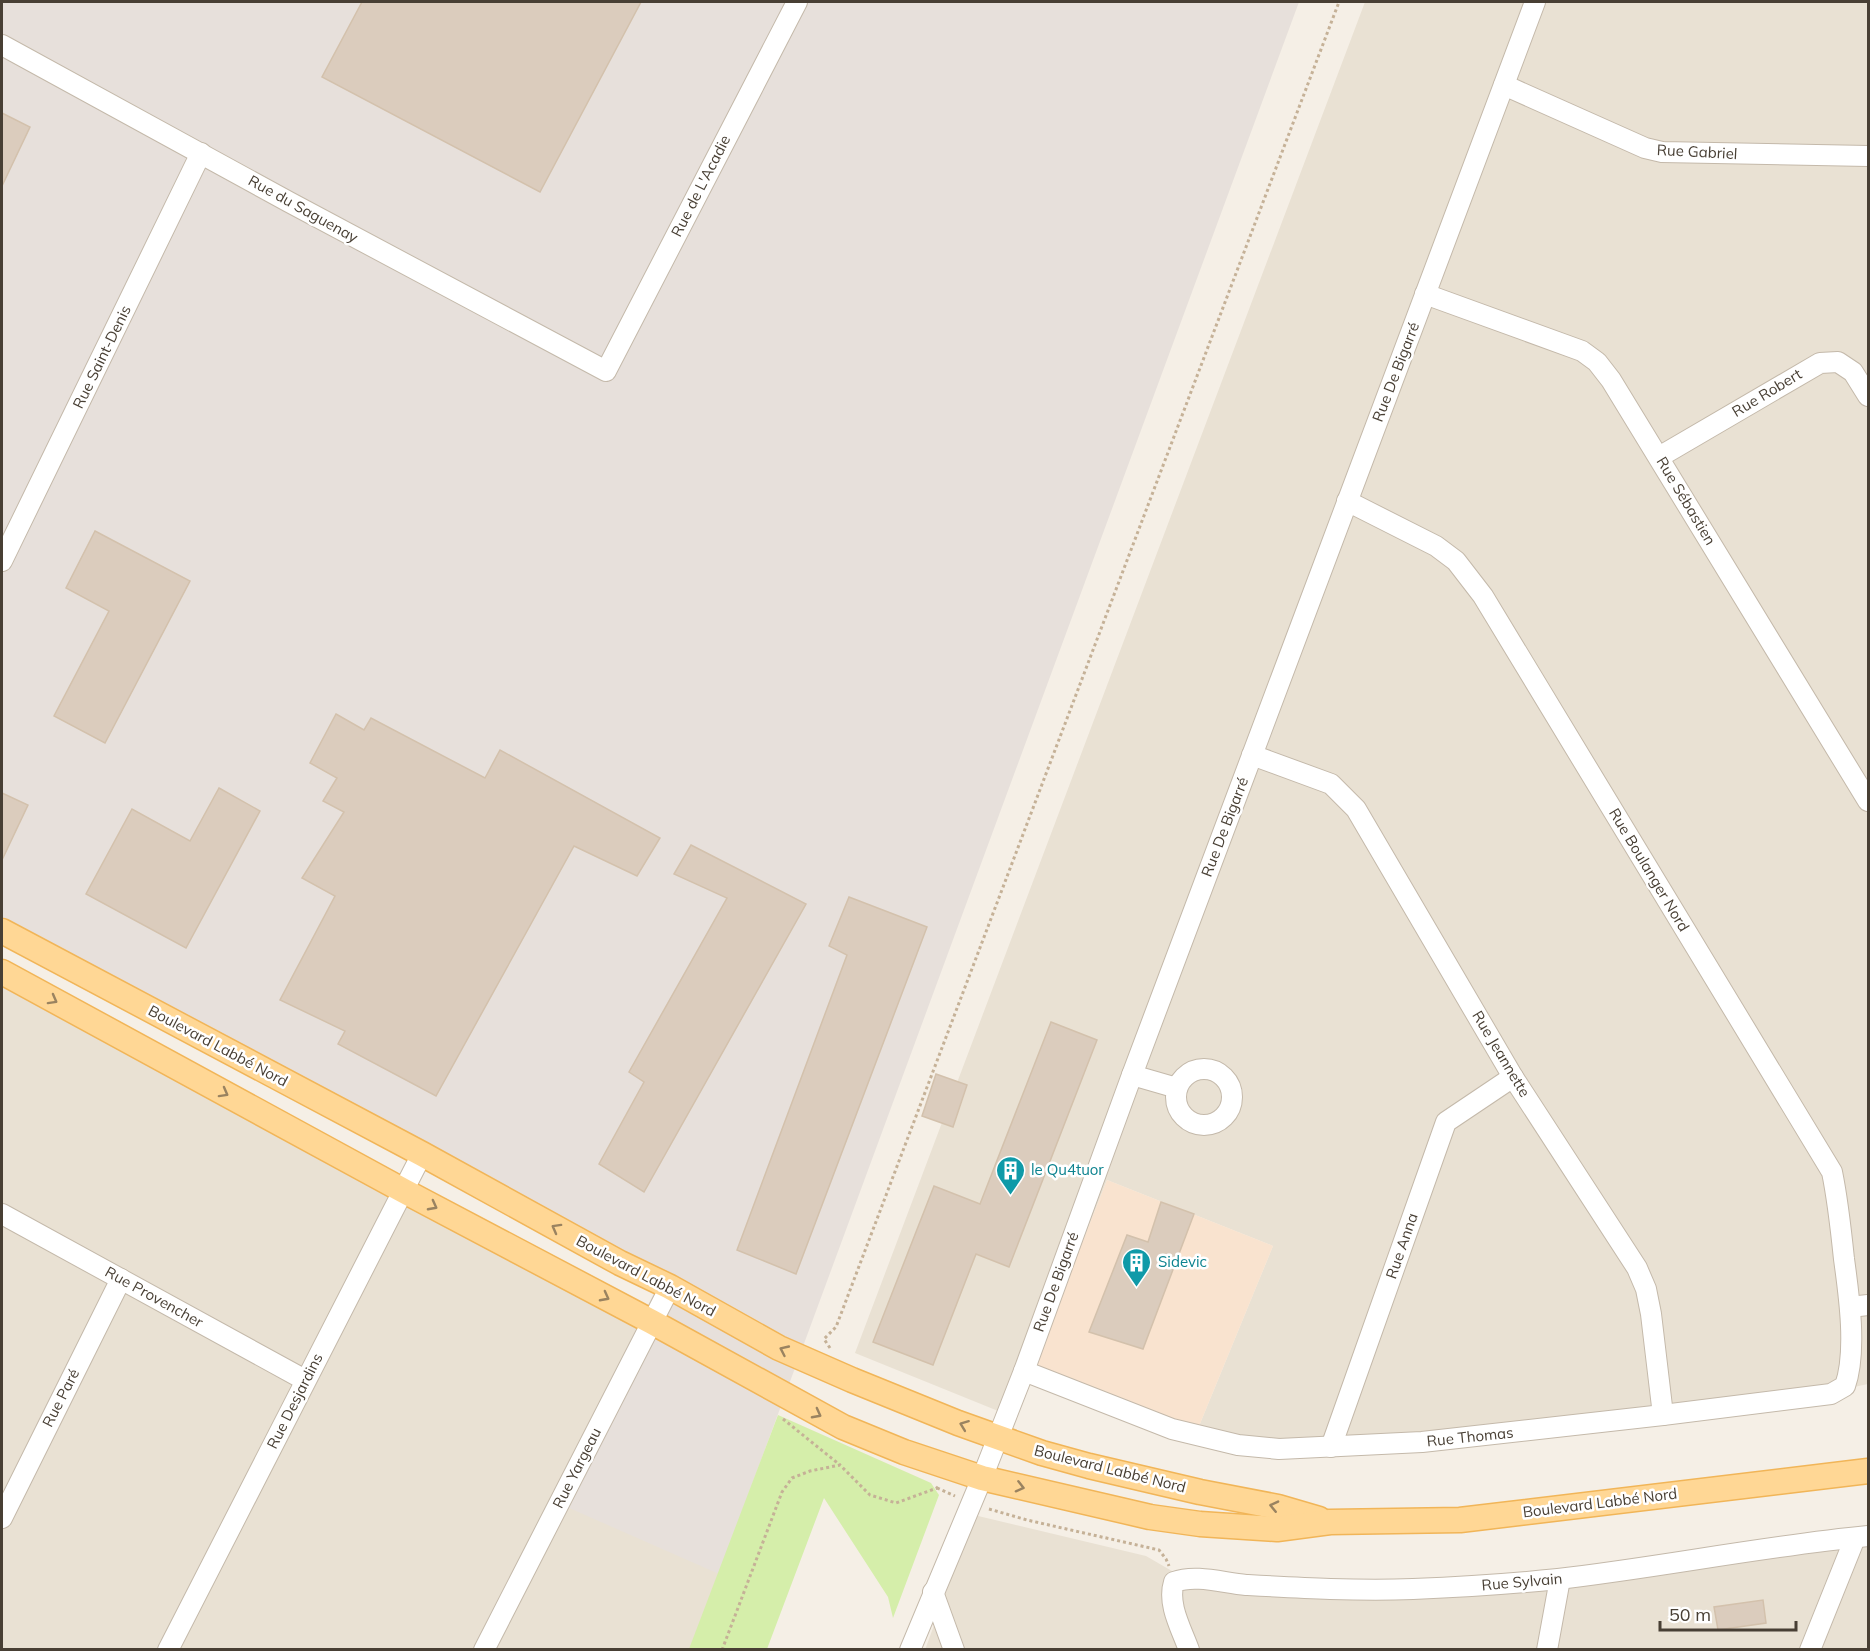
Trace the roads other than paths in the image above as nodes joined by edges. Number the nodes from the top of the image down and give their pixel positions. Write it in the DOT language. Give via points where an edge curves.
graph roads {
  1 [pos="797,2"];
  2 [pos="1535,2"];
  3 [pos="2,45"];
  4 [pos="1504,86"];
  5 [pos="201,153"];
  6 [pos="1869,156"];
  7 [pos="1425,294"];
  8 [pos="606,371"];
  9 [pos="1869,396"];
  10 [pos="1659,457"];
  11 [pos="1347,501"];
  12 [pos="2,561"];
  13 [pos="1252,755"];
  14 [pos="1869,801"];
  15 [pos="2,931"];
  16 [pos="2,972"];
  17 [pos="1132,1075"];
  18 [pos="1513,1077"];
  19 [pos="1177,1088"];
  20 [pos="423,1154"];
  21 [pos="404,1191"];
  22 [pos="2,1214"];
  23 [pos="121,1279"];
  24 [pos="670,1287"];
  25 [pos="1859,1306"];
  26 [pos="652,1322"];
  27 [pos="1024,1371"];
  28 [pos="305,1380"];
  29 [pos="1663,1415"];
  30 [pos="997,1437"];
  31 [pos="1331,1447"];
  32 [pos="1869,1471"];
  33 [pos="982,1478"];
  34 [pos="2,1518"];
  35 [pos="1330,1522"];
  36 [pos="1862,1537"];
  37 [pos="1560,1579"];
  38 [pos="933,1592"];
  39 [pos="168,1650"];
  40 [pos="484,1650"];
  41 [pos="910,1650"];
  42 [pos="954,1650"];
  43 [pos="1189,1650"];
  44 [pos="1547,1650"];
  45 [pos="1810,1650"];
  1 -- 8 [label="street, Rue de L'Acadie"];
  2 -- 4 [label="street, Rue De Bigarré"];
  3 -- 5 [label="street, Rue du Saguenay"];
  4 -- 6 [label="street, Rue Gabriel" via="1662,152"];
  4 -- 7 [label="street, Rue De Bigarré"];
  5 -- 8 [label="street, Rue du Saguenay"];
  5 -- 12 [label="street, Rue Saint-Denis"];
  7 -- 10 [label="street, Rue Sébastien" via="1582,351 1611,380"];
  7 -- 11 [label="street, Rue De Bigarré"];
  9 -- 10 [label="street, Rue Robert" via="1853,372 1838,362 1820,363"];
  10 -- 14 [label="street, Rue Sébastien"];
  11 -- 13 [label="street, Rue De Bigarré"];
  11 -- 25 [label="street, Rue Boulanger Nord" via="1436,546 1456,561 1483,596 1832,1172"];
  13 -- 17 [label="street, Rue De Bigarré"];
  13 -- 18 [label="street, Rue Jeannette" via="1331,784 1356,809"];
  15 -- 20 [label="main road, Boulevard Labbé Nord"];
  16 -- 21 [label="main road, Boulevard Labbé Nord, one-way"];
  17 -- 19 [label="street"];
  17 -- 27 [label="street, Rue De Bigarré"];
  18 -- 29 [label="street, Rue Jeannette" via="1637,1268 1651,1314"];
  18 -- 31 [label="street, Rue Anna" via="1446,1122"];
  20 -- 21 [label="street, Rue Desjardins"];
  24 -- 20 [label="main road, Boulevard Labbé Nord, one-way"];
  21 -- 26 [label="main road, Boulevard Labbé Nord, one-way"];
  21 -- 28 [label="street, Rue Desjardins"];
  22 -- 23 [label="street, Rue Provencher"];
  23 -- 28 [label="street, Rue Provencher"];
  23 -- 34 [label="street, Rue Paré"];
  24 -- 26 [label="street, Rue Yargeau"];
  30 -- 24 [label="main road, Boulevard Labbé Nord, one-way" via="779,1348"];
  25 -- 29 [label="street, Rue Thomas" via="1850,1372 1845,1386 1831,1394"];
  26 -- 33 [label="main road, Boulevard Labbé Nord, one-way" via="843,1427"];
  26 -- 40 [label="street, Rue Yargeau"];
  27 -- 30 [label="street, Rue De Bigarré"];
  27 -- 31 [label="street, Rue Thomas" via="1172,1429 1238,1445 1279,1449"];
  28 -- 39 [label="street, Rue Desjardins"];
  29 -- 31 [label="street, Rue Thomas" via="1422,1442"];
  30 -- 33 [label="street, Rue De Bigarré"];
  35 -- 30 [label="main road, Boulevard Labbé Nord, one-way" via="1089,1466"];
  32 -- 35 [label="main road, Boulevard Labbé Nord" via="1460,1520"];
  33 -- 35 [label="main road, Boulevard Labbé Nord, one-way" via="1078,1502 1200,1524 1276,1529"];
  33 -- 38 [label="street, Rue De Bigarré"];
  36 -- 37 [label="street, Rue Sylvain"];
  36 -- 45 [label="street"];
  37 -- 43 [label="street, Rue Sylvain" via="1354,1590 1184,1578 1174,1582 1171,1593"];
  37 -- 44 [label="street"];
  38 -- 41 [label="street, Rue De Bigarré"];
  38 -- 42 [label="street"];
}
